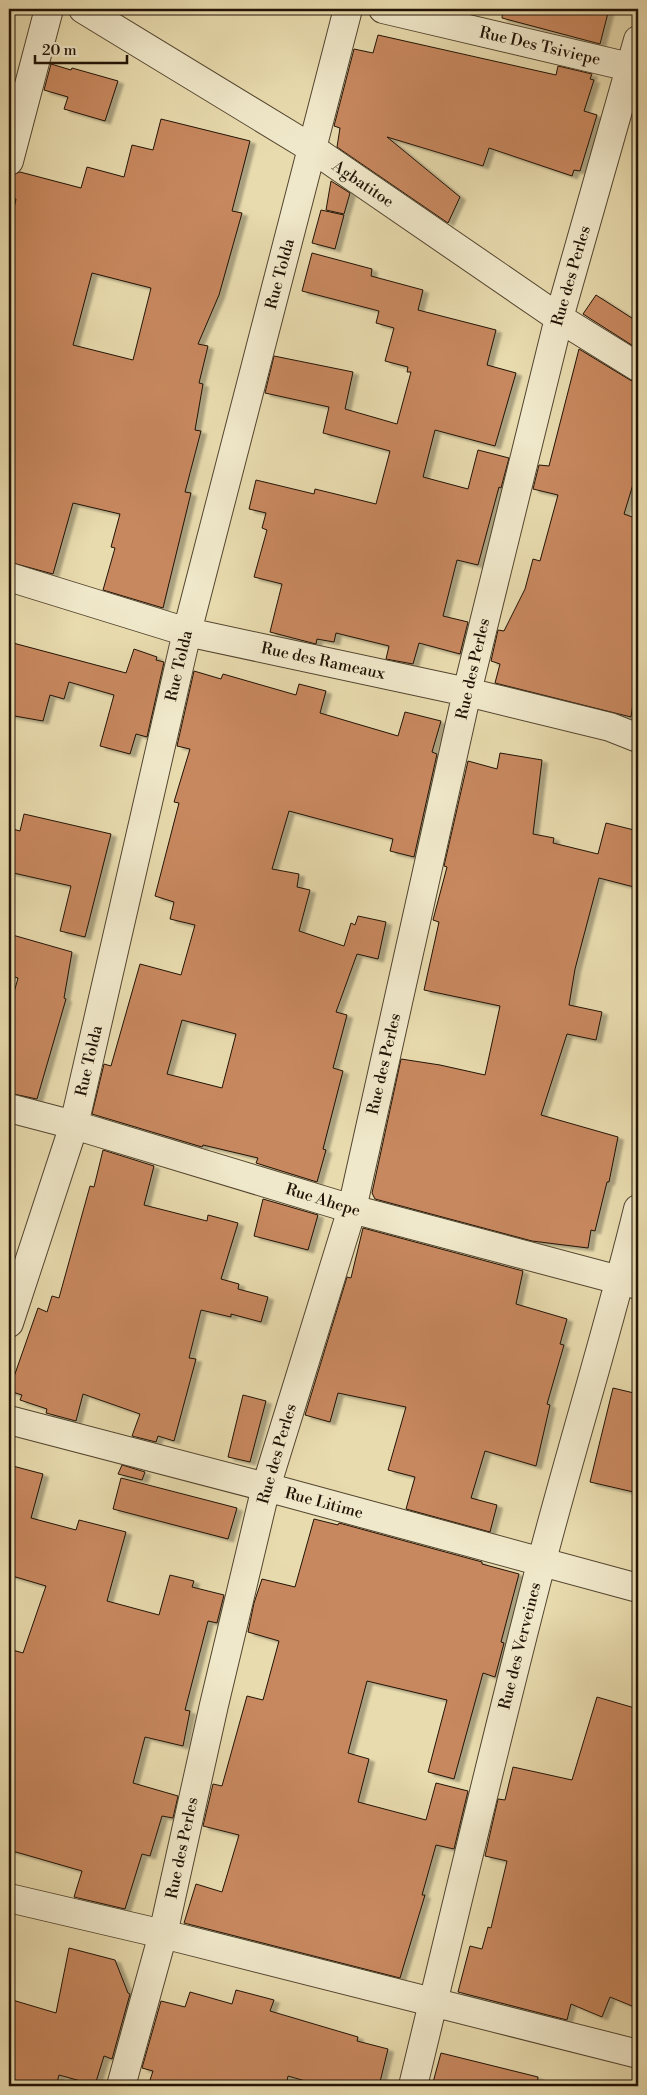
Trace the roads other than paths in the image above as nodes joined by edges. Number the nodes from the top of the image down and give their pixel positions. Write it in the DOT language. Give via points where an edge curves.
graph roads {
  1 [pos="49,9"];
  2 [pos="83,9"];
  3 [pos="348,9"];
  4 [pos="384,9"];
  5 [pos="638,40"];
  6 [pos="635,68"];
  7 [pos="313,149"];
  8 [pos="9,161"];
  9 [pos="559,318"];
  10 [pos="638,367"];
  11 [pos="9,577"];
  12 [pos="187,632"];
  13 [pos="467,692"];
  14 [pos="638,738"];
  15 [pos="9,1108"];
  16 [pos="74,1125"];
  17 [pos="352,1209"];
  18 [pos="638,1209"];
  19 [pos="630,1283"];
  20 [pos="9,1323"];
  21 [pos="9,1420"];
  22 [pos="266,1487"];
  23 [pos="541,1563"];
  24 [pos="638,1588"];
  25 [pos="9,1898"];
  26 [pos="163,1934"];
  27 [pos="433,2004"];
  28 [pos="638,2054"];
  29 [pos="121,2086"];
  30 [pos="413,2086"];
  1 -- 8 [label="street"];
  2 -- 7 [label="street, Agbatitoe"];
  3 -- 7 [label="street, Rue Tolda"];
  4 -- 6 [label="street, Rue Des Tsiviepe"];
  5 -- 6 [label="street, Rue des Perles"];
  6 -- 9 [label="street, Rue des Perles"];
  7 -- 9 [label="street, Agbatitoe"];
  7 -- 12 [label="street, Rue Tolda"];
  9 -- 10 [label="street, Agbatitoe"];
  9 -- 13 [label="street, Rue des Perles"];
  11 -- 12 [label="street, Rue des Rameaux"];
  12 -- 13 [label="street, Rue des Rameaux"];
  12 -- 16 [label="street, Rue Tolda"];
  13 -- 14 [label="street, Rue des Rameaux" via="610,727"];
  13 -- 17 [label="street, Rue des Perles"];
  15 -- 16 [label="street, Rue Ahepe"];
  16 -- 17 [label="street, Rue Ahepe"];
  16 -- 20 [label="street, Rue Tolda"];
  17 -- 19 [label="street, Rue Ahepe"];
  17 -- 22 [label="street, Rue des Perles"];
  18 -- 19 [label="street, Rue des Verveines"];
  19 -- 23 [label="street, Rue des Verveines"];
  21 -- 22 [label="street, Rue Litime"];
  22 -- 23 [label="street, Rue Litime"];
  22 -- 26 [label="street, Rue des Perles"];
  23 -- 24 [label="street, Rue Litime"];
  23 -- 27 [label="street, Rue des Verveines"];
  25 -- 26 [label="street"];
  26 -- 27 [label="street"];
  26 -- 29 [label="street, Rue des Perles"];
  27 -- 28 [label="street"];
  27 -- 30 [label="street, Rue des Verveines"];
}
